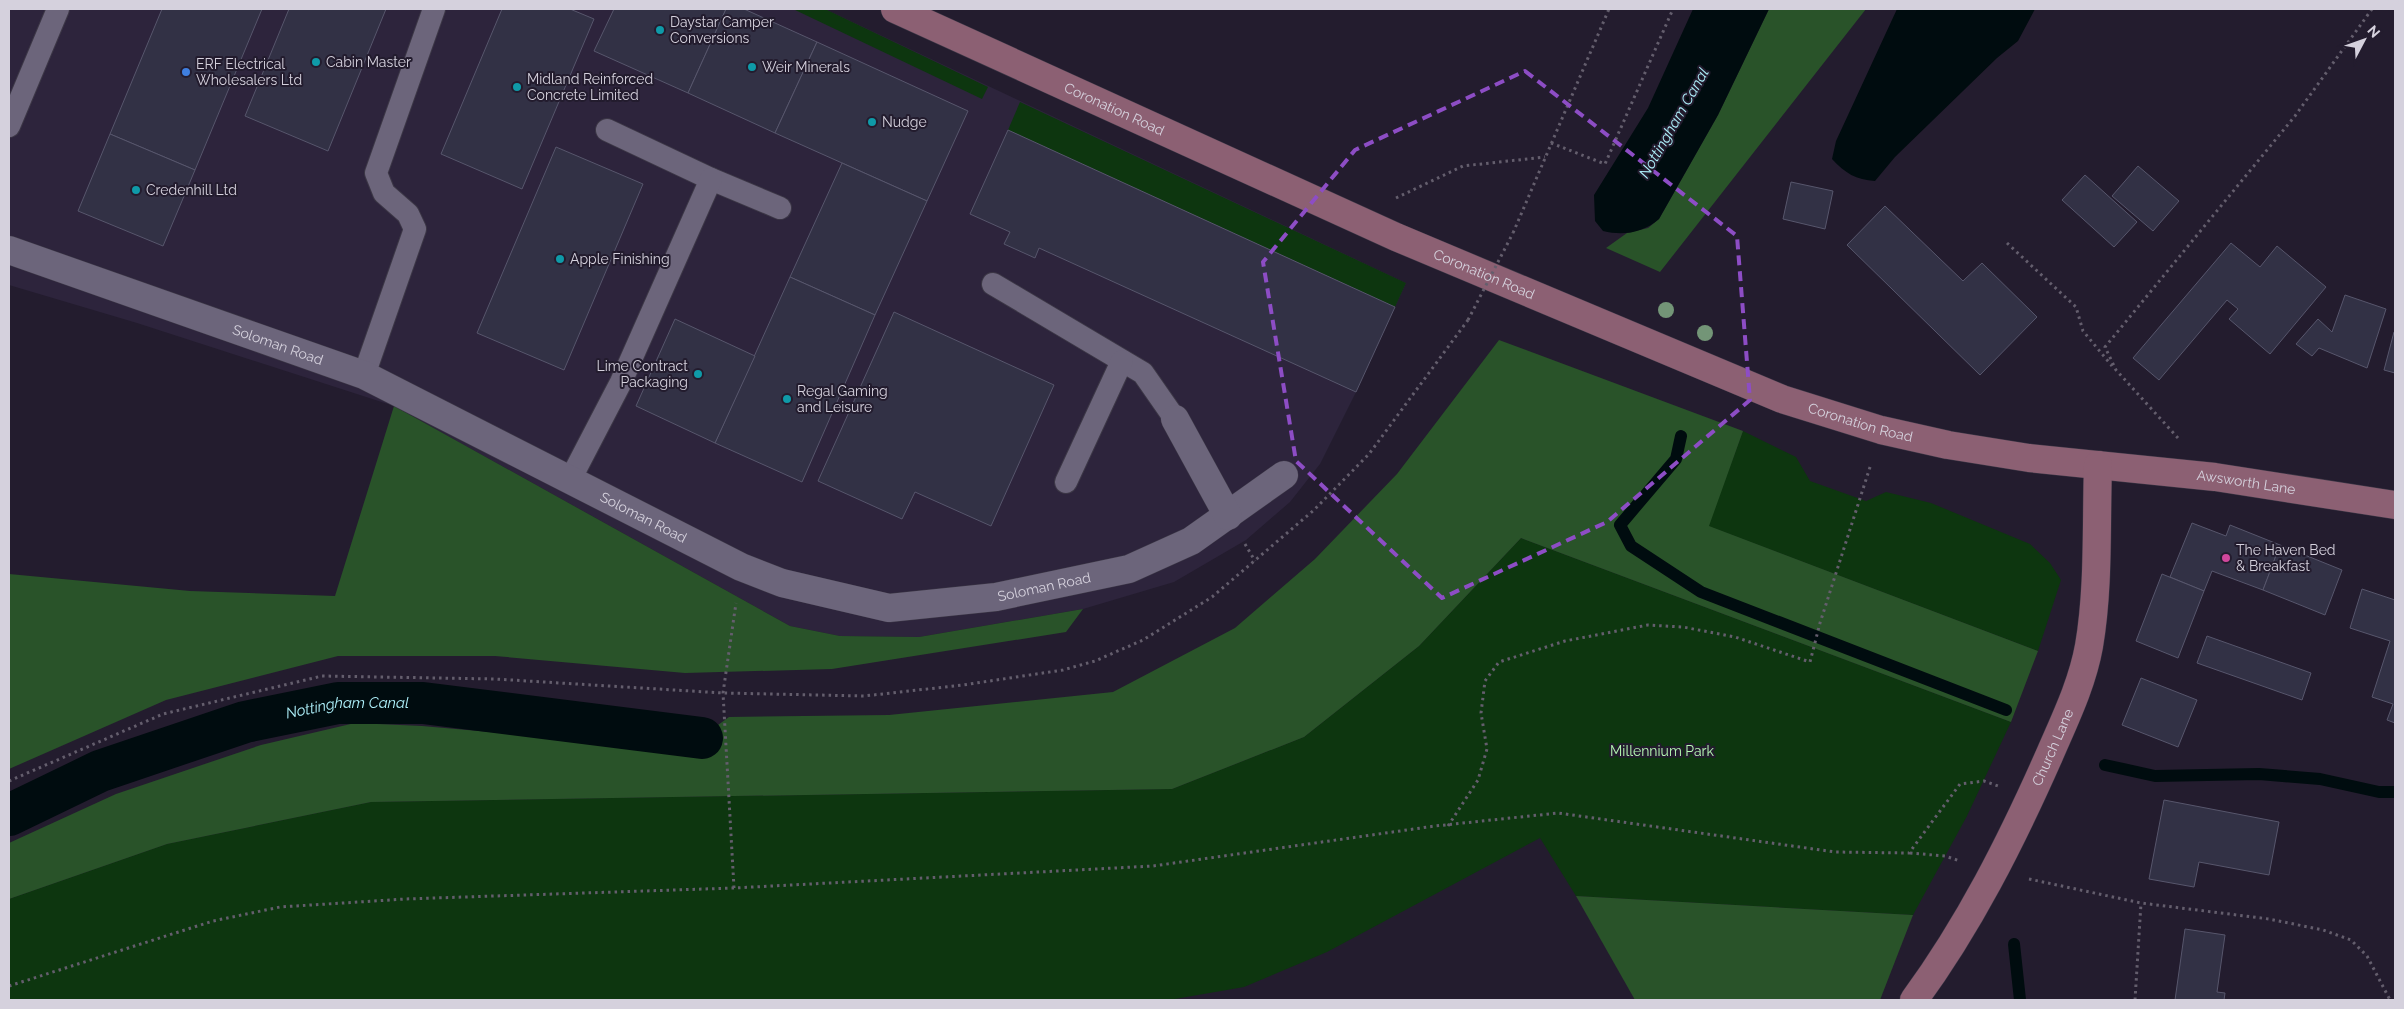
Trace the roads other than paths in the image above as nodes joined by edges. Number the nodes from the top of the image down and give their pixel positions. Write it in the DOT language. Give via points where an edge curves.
graph roads {
  1 [pos="58,9"];
  2 [pos="434,9"];
  3 [pos="895,9"];
  4 [pos="9,126"];
  5 [pos="607,130"];
  6 [pos="711,179"];
  7 [pos="780,208"];
  8 [pos="9,250"];
  9 [pos="993,284"];
  10 [pos="1122,361"];
  11 [pos="364,375"];
  12 [pos="1175,419"];
  13 [pos="2098,465"];
  14 [pos="1284,475"];
  15 [pos="570,480"];
  16 [pos="1066,482"];
  17 [pos="2395,505"];
  18 [pos="1228,516"];
  19 [pos="1914,1000"];
  1 -- 4 [label="lane"];
  2 -- 11 [label="lane" via="376,173 384,193 408,214 415,229"];
  3 -- 13 [label="street, Coronation Road" via="1404,241 1782,399 1881,430 1948,445"];
  5 -- 6 [label="lane"];
  6 -- 7 [label="lane"];
  6 -- 15 [label="lane" via="621,382"];
  8 -- 11 [label="street, Soloman Road"];
  9 -- 10 [label="lane"];
  10 -- 12 [label="lane" via="1143,373"];
  10 -- 16 [label="lane"];
  11 -- 15 [label="street, Soloman Road"];
  12 -- 18 [label="street"];
  13 -- 17 [label="street, Awsworth Lane" via="2187,474"];
  13 -- 19 [label="street, Church Lane" via="2089,646 2076,693 1995,872"];
  14 -- 18 [label="street, Soloman Road"];
  15 -- 18 [label="street, Soloman Road" via="741,567 782,583 888,608 996,597 1130,569 1191,541"];
}
